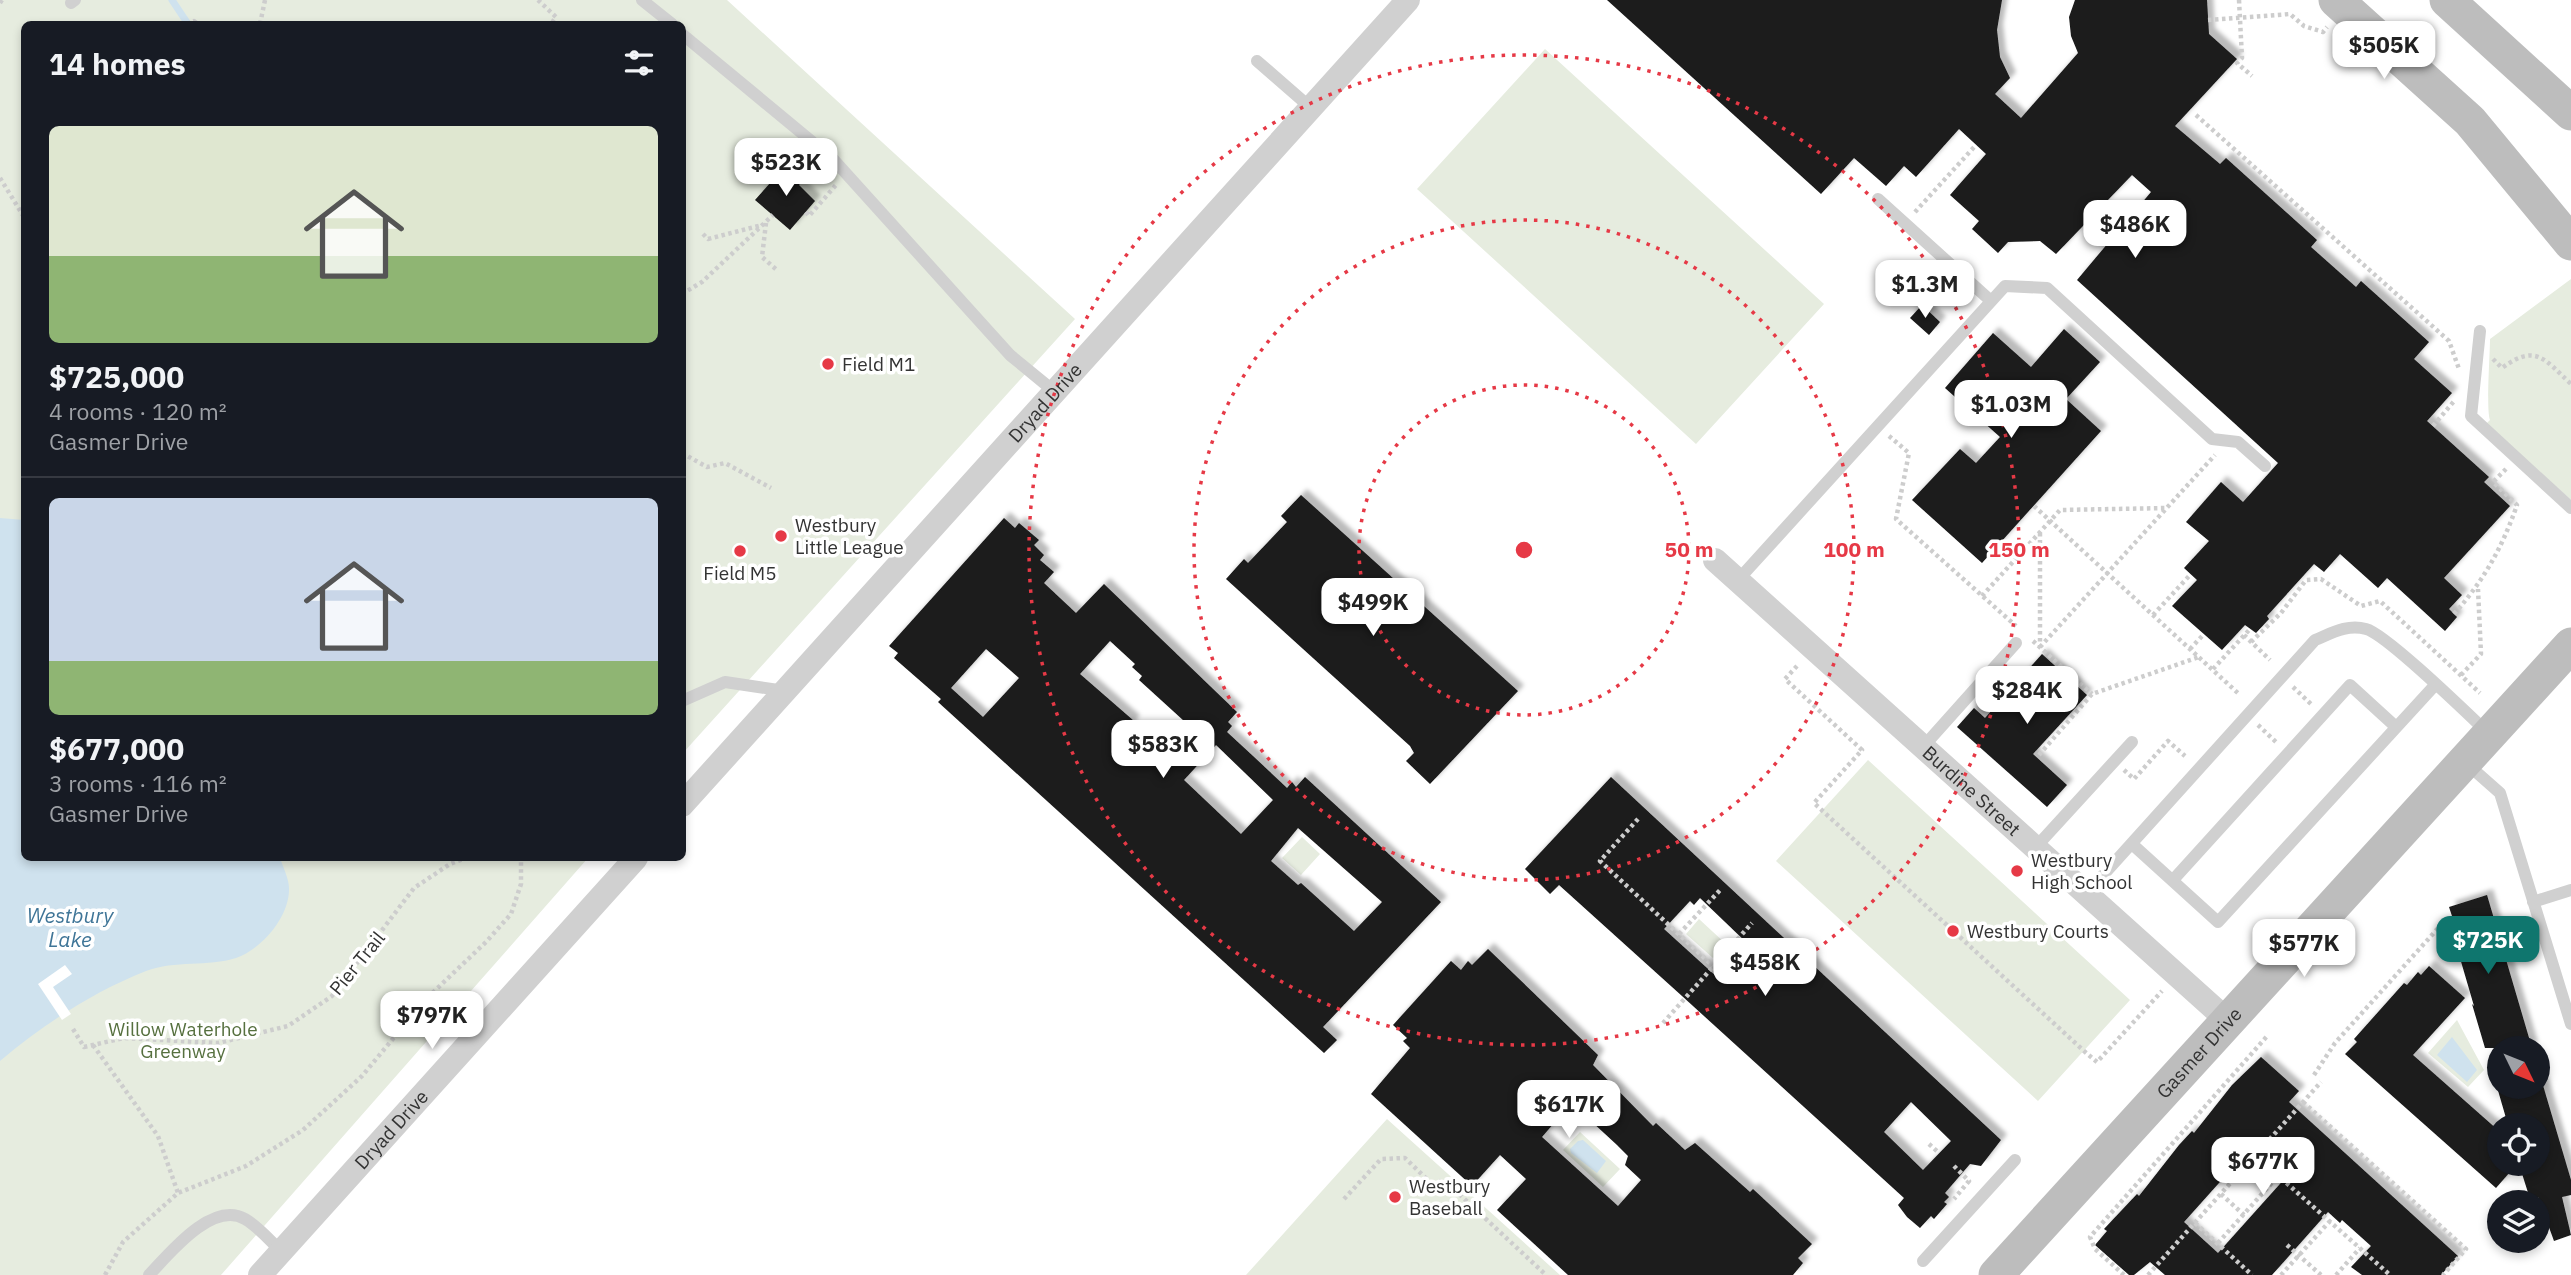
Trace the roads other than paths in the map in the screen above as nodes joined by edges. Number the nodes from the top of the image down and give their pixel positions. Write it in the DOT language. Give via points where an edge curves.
graph roads {
  1 [pos="642,0"];
  2 [pos="2447,0"];
  3 [pos="1399,3"];
  4 [pos="2336,10"];
  5 [pos="668,21"];
  6 [pos="686,37"];
  7 [pos="1257,61"];
  8 [pos="1311,108"];
  9 [pos="2571,113"];
  10 [pos="1878,199"];
  11 [pos="2571,243"];
  12 [pos="1991,301"];
  13 [pos="2480,331"];
  14 [pos="1055,392"];
  15 [pos="2265,466"];
  16 [pos="2571,508"];
  17 [pos="1715,560"];
  18 [pos="1738,580"];
  19 [pos="2016,643"];
  20 [pos="2571,645"];
  21 [pos="2435,684"];
  22 [pos="785,692"];
  23 [pos="686,699"];
  24 [pos="2396,727"];
  25 [pos="2489,734"];
  26 [pos="2132,742"];
  27 [pos="1923,747"];
  28 [pos="2465,762"];
  29 [pos="686,802"];
  30 [pos="2132,844"];
  31 [pos="2035,848"];
  32 [pos="633,861"];
  33 [pos="2173,880"];
  34 [pos="2571,891"];
  35 [pos="2086,894"];
  36 [pos="2533,902"];
  37 [pos="2228,1021"];
  38 [pos="2571,1024"];
  39 [pos="2015,1160"];
  40 [pos="282,1252"];
  41 [pos="1923,1261"];
  42 [pos="149,1275"];
  43 [pos="260,1275"];
  44 [pos="1996,1275"];
  1 -- 5 [label="lane"];
  2 -- 9 [label="street"];
  3 -- 8 [label="street, Dryad Drive"];
  4 -- 11 [label="street" via="2470,121"];
  6 -- 14 [label="lane" via="833,159 1010,355"];
  7 -- 8 [label="lane"];
  8 -- 14 [label="street, Dryad Drive"];
  10 -- 12 [label="lane"];
  12 -- 15 [label="lane" via="2005,285 2047,288 2212,439 2238,442"];
  12 -- 18 [label="lane"];
  13 -- 16 [label="lane" via="2471,416"];
  14 -- 22 [label="street, Dryad Drive"];
  17 -- 18 [label="street, Burdine Street"];
  18 -- 27 [label="street, Burdine Street"];
  19 -- 27 [label="lane"];
  20 -- 25 [label="street, Gasmer Drive"];
  21 -- 24 [label="lane"];
  21 -- 25 [label="lane"];
  21 -- 30 [label="lane" via="2369,629 2345,627 2315,640"];
  22 -- 23 [label="lane" via="725,682"];
  22 -- 29 [label="street, Dryad Drive"];
  24 -- 33 [label="lane" via="2218,922"];
  24 -- 33 [label="lane" via="2350,685"];
  25 -- 28 [label="street, Gasmer Drive"];
  26 -- 31 [label="lane"];
  27 -- 31 [label="street, Burdine Street"];
  28 -- 36 [label="lane" via="2500,793"];
  28 -- 37 [label="street, Gasmer Drive"];
  30 -- 33 [label="lane"];
  30 -- 35 [label="lane"];
  31 -- 35 [label="street, Burdine Street"];
  32 -- 40 [label="street, Dryad Drive"];
  34 -- 36 [label="lane"];
  35 -- 37 [label="street, Burdine Street"];
  36 -- 38 [label="lane"];
  37 -- 44 [label="street, Gasmer Drive"];
  39 -- 41 [label="lane"];
  40 -- 42 [label="lane" via="244,1218 223,1215 191,1231"];
  40 -- 43 [label="street, Dryad Drive"];
}
